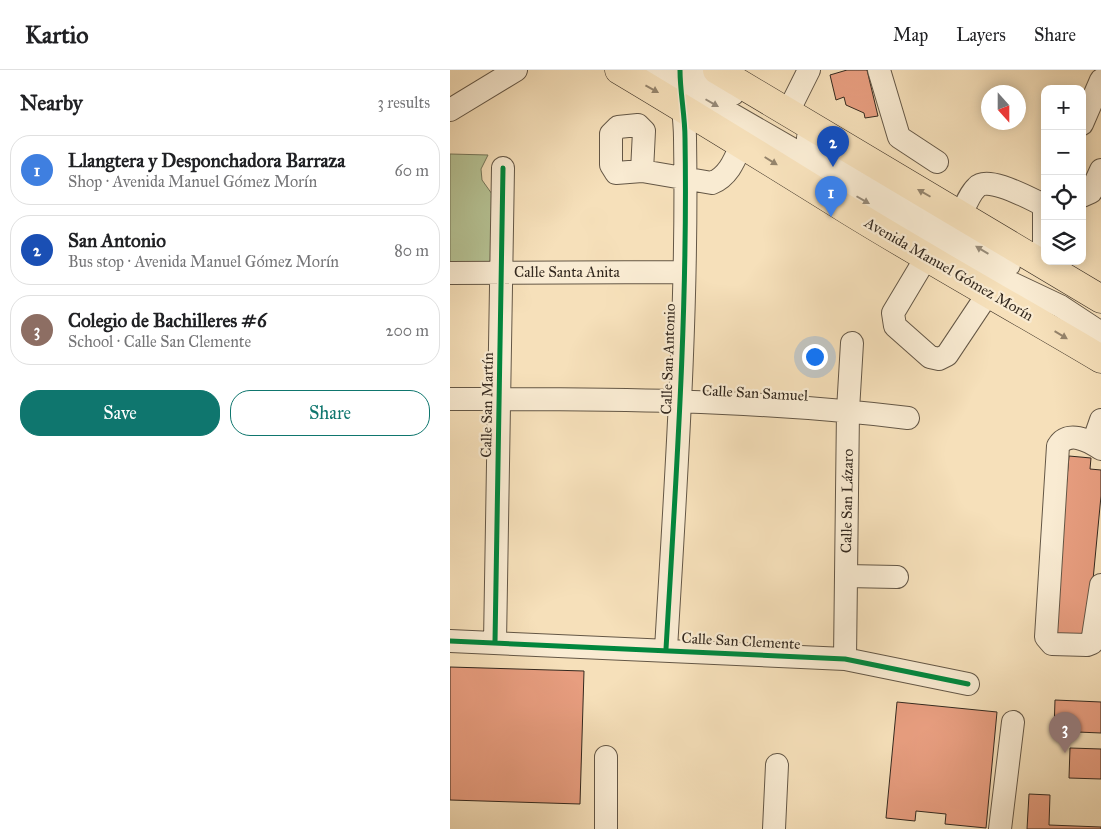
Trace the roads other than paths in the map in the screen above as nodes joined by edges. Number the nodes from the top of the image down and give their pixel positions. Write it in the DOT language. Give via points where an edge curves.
graph roads {
  1 [pos="516,70"];
  2 [pos="619,70"];
  3 [pos="655,70"];
  4 [pos="717,70"];
  5 [pos="809,70"];
  6 [pos="879,70"];
  7 [pos="1101,80"];
  8 [pos="684,84"];
  9 [pos="450,110"];
  10 [pos="787,114"];
  11 [pos="1086,115"];
  12 [pos="742,143"];
  13 [pos="937,162"];
  14 [pos="503,168"];
  15 [pos="1101,170"];
  16 [pos="642,171"];
  17 [pos="684,177"];
  18 [pos="1086,194"];
  19 [pos="1041,203"];
  20 [pos="961,215"];
  21 [pos="1044,220"];
  22 [pos="927,256"];
  23 [pos="1038,260"];
  24 [pos="501,272"];
  25 [pos="684,272"];
  26 [pos="450,273"];
  27 [pos="988,292"];
  28 [pos="1101,298"];
  29 [pos="1101,317"];
  30 [pos="1101,332"];
  31 [pos="852,343"];
  32 [pos="1101,359"];
  33 [pos="450,399"];
  34 [pos="499,399"];
  35 [pos="680,402"];
  36 [pos="848,410"];
  37 [pos="908,418"];
  38 [pos="1101,420"];
  39 [pos="1097,446"];
  40 [pos="846,576"];
  41 [pos="897,577"];
  42 [pos="1101,585"];
  43 [pos="450,641"];
  44 [pos="496,642"];
  45 [pos="666,649"];
  46 [pos="845,659"];
  47 [pos="968,684"];
  48 [pos="1013,722"];
  49 [pos="606,757"];
  50 [pos="777,765"];
  51 [pos="606,829"];
  52 [pos="774,829"];
  53 [pos="1000,829"];
  1 -- 9 [label="street"];
  2 -- 8 [label="main road, Avenida Manuel Gómez Morín, one-way" via="662,94"];
  3 -- 8 [label="street"];
  4 -- 10 [label="main road"];
  5 -- 10 [label="street"];
  6 -- 13 [label="street" via="899,136"];
  7 -- 11 [label="street"];
  8 -- 12 [label="main road, Avenida Manuel Gómez Morín"];
  8 -- 17 [label="street, Calle San Antonio"];
  29 -- 8 [label="street, one-way" via="859,175 820,146"];
  8 -- 30 [label="street, one-way" via="811,160 856,196 990,273 1060,306"];
  20 -- 10 [label="main road, one-way"];
  12 -- 17 [label="street" via="721,179 712,183"];
  12 -- 22 [label="main road, Avenida Manuel Gómez Morín, one-way"];
  14 -- 24 [label="street, Calle San Martín"];
  15 -- 18 [label="street" via="1091,192"];
  16 -- 17 [label="street"];
  17 -- 25 [label="street, Calle San Antonio"];
  19 -- 20 [label="street" via="984,183 977,186"];
  20 -- 23 [label="main road"];
  21 -- 23 [label="street" via="1044,243"];
  22 -- 27 [label="main road, Avenida Manuel Gómez Morín"];
  22 -- 27 [label="street" via="892,313 892,319 899,330 930,358 939,359 947,355"];
  23 -- 28 [label="main road"];
  24 -- 25 [label="street, Calle Santa Anita"];
  24 -- 26 [label="street, Calle Santa Anita"];
  24 -- 34 [label="street, Calle San Martín"];
  25 -- 35 [label="street, Calle San Antonio"];
  27 -- 32 [label="main road, Avenida Manuel Gómez Morín, one-way"];
  31 -- 36 [label="street, Calle San Lázaro"];
  33 -- 34 [label="street, Calle San Samuel"];
  34 -- 35 [label="street, Calle San Samuel"];
  34 -- 44 [label="street, Calle San Martín"];
  35 -- 36 [label="street, Calle San Samuel"];
  35 -- 45 [label="street, Calle San Antonio"];
  36 -- 37 [label="street, Calle San Samuel"];
  36 -- 40 [label="street, Calle San Lázaro"];
  38 -- 39 [label="street"];
  39 -- 42 [label="street" via="1071,436 1062,439 1058,446 1048,642 1092,643"];
  40 -- 41 [label="street"];
  40 -- 46 [label="street, Calle San Lázaro"];
  43 -- 44 [label="street, Calle San Clemente"];
  44 -- 45 [label="street, Calle San Clemente"];
  45 -- 46 [label="street, Calle San Clemente"];
  46 -- 47 [label="street, Calle San Clemente"];
  48 -- 53 [label="street"];
  49 -- 51 [label="street"];
  50 -- 52 [label="street"];
}
